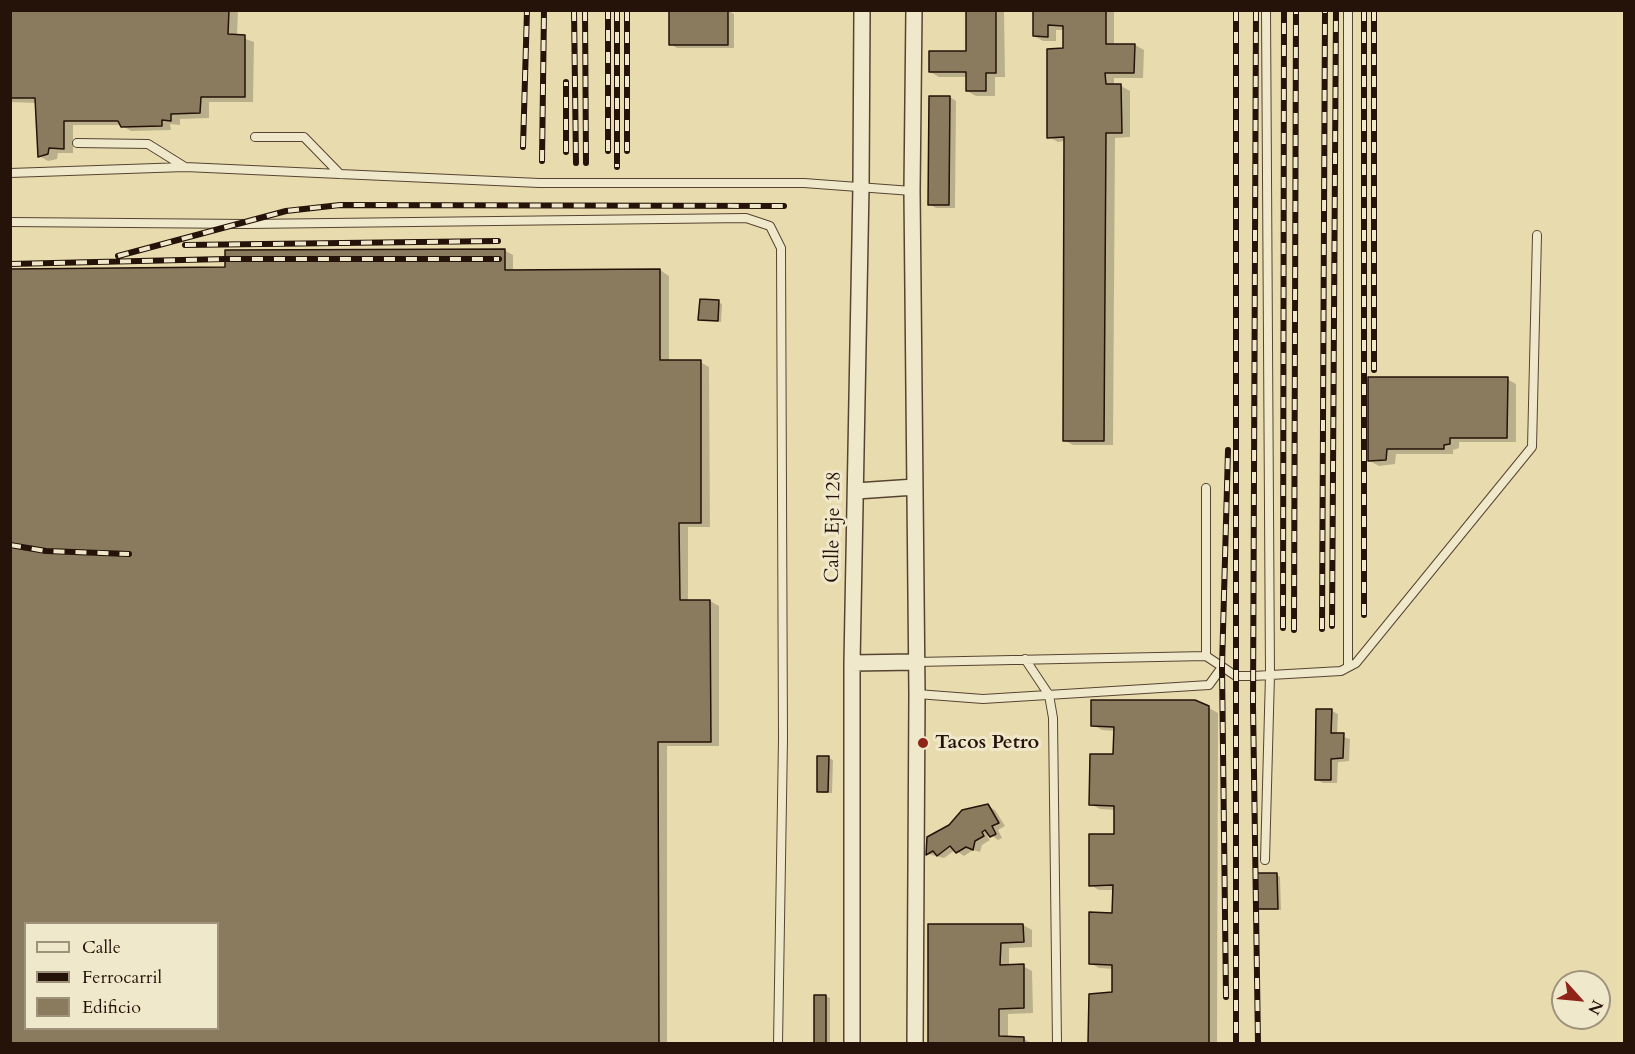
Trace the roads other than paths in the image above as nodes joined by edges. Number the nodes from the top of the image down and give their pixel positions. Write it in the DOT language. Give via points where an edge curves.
graph roads {
  1 [pos="862,10"];
  2 [pos="914,10"];
  3 [pos="1266,10"];
  4 [pos="1348,10"];
  5 [pos="255,136"];
  6 [pos="77,143"];
  7 [pos="184,167"];
  8 [pos="10,173"];
  9 [pos="340,174"];
  10 [pos="861,186"];
  11 [pos="912,191"];
  12 [pos="10,222"];
  13 [pos="1538,235"];
  14 [pos="915,487"];
  15 [pos="1206,488"];
  16 [pos="856,491"];
  17 [pos="1206,656"];
  18 [pos="1025,659"];
  19 [pos="916,662"];
  20 [pos="852,663"];
  21 [pos="1222,667"];
  22 [pos="1348,667"];
  23 [pos="1270,675"];
  24 [pos="917,694"];
  25 [pos="1049,695"];
  26 [pos="1264,860"];
  27 [pos="778,1044"];
  28 [pos="852,1044"];
  29 [pos="915,1044"];
  30 [pos="1058,1044"];
  1 -- 10 [label="street, Calle Eje 128"];
  2 -- 11 [label="street"];
  3 -- 23 [label="lane"];
  4 -- 22 [label="lane"];
  5 -- 9 [label="lane" via="304,137"];
  6 -- 7 [label="lane" via="148,144"];
  7 -- 8 [label="lane"];
  7 -- 9 [label="lane"];
  9 -- 10 [label="lane" via="539,183"];
  10 -- 11 [label="lane"];
  10 -- 16 [label="street, Calle Eje 128"];
  11 -- 14 [label="street"];
  12 -- 27 [label="lane" via="247,224 746,218 770,226 782,248 783,739"];
  13 -- 22 [label="lane" via="1532,447 1356,663"];
  14 -- 16 [label="street"];
  14 -- 19 [label="street"];
  15 -- 17 [label="lane"];
  16 -- 20 [label="street, Calle Eje 128"];
  17 -- 18 [label="lane"];
  17 -- 21 [label="lane"];
  18 -- 19 [label="lane"];
  18 -- 25 [label="lane"];
  19 -- 20 [label="street"];
  19 -- 24 [label="street"];
  20 -- 28 [label="street, Calle Eje 128"];
  21 -- 23 [label="lane" via="1236,676"];
  21 -- 25 [label="lane" via="1209,685"];
  22 -- 23 [label="lane" via="1341,671"];
  23 -- 26 [label="lane"];
  24 -- 25 [label="lane" via="983,699"];
  24 -- 29 [label="street"];
  25 -- 30 [label="lane" via="1053,718"];
}
